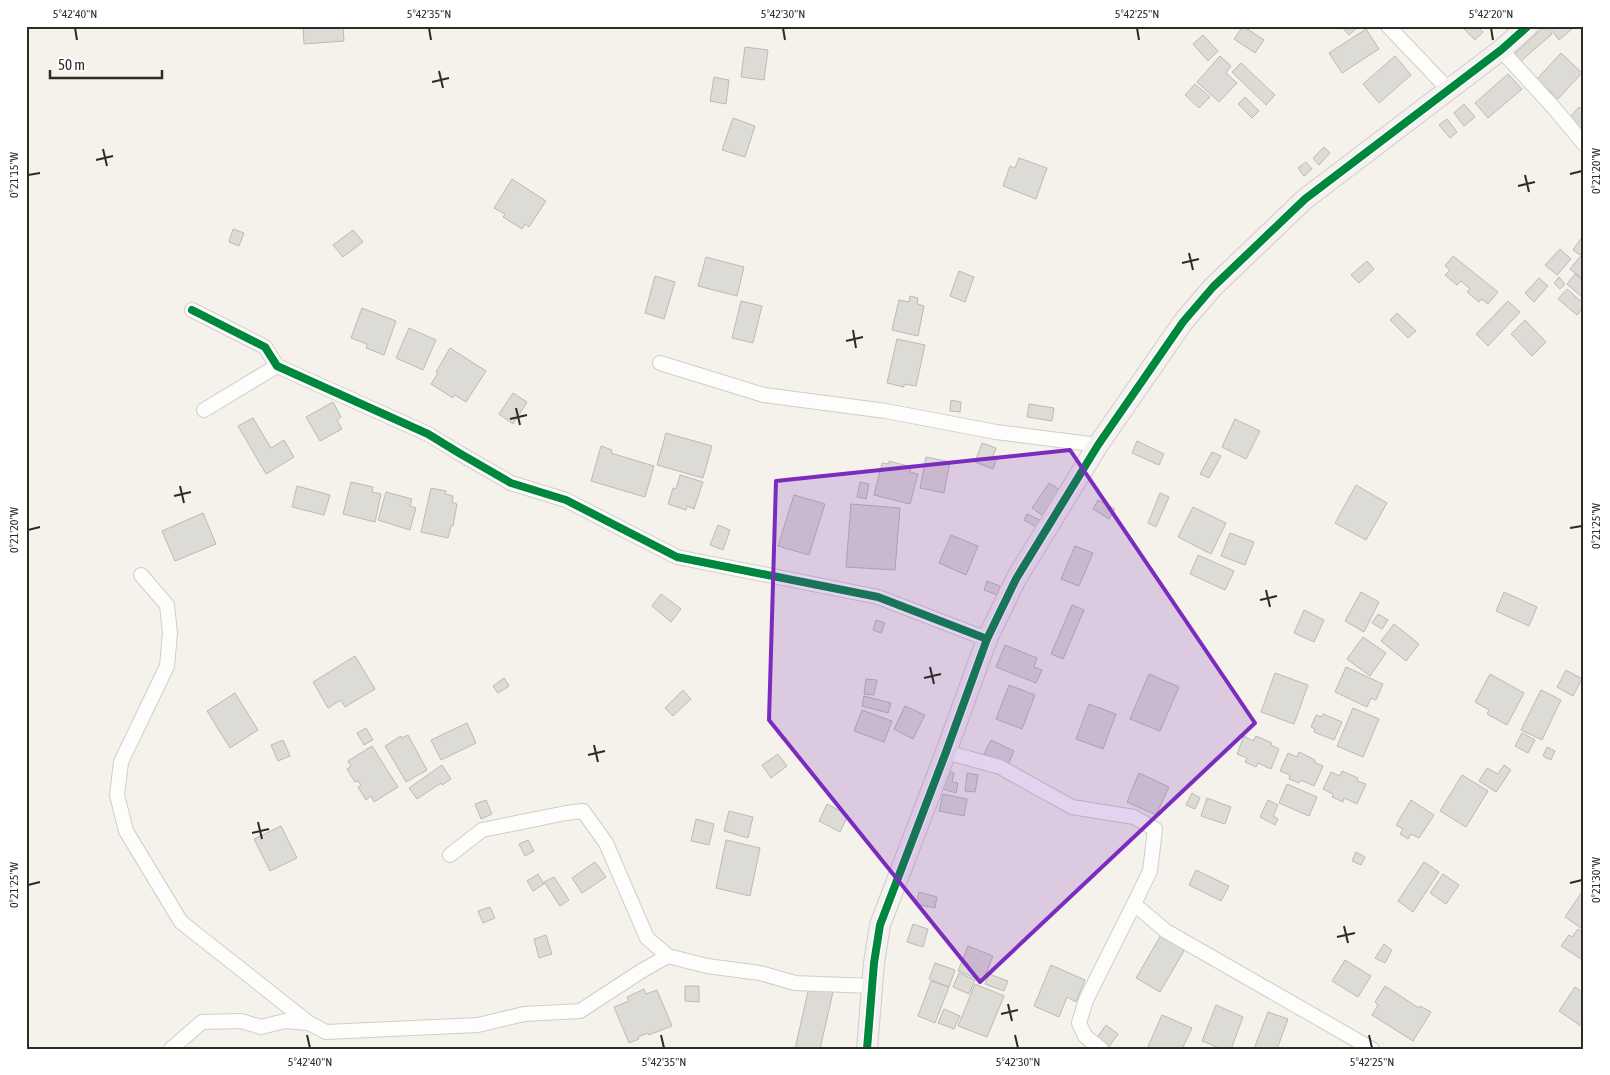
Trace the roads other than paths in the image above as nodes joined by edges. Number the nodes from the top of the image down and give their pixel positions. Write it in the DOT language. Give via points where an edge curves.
graph roads {
  1 [pos="1388,26"];
  2 [pos="1528,26"];
  3 [pos="1501,50"];
  4 [pos="1448,89"];
  5 [pos="1584,144"];
  6 [pos="192,310"];
  7 [pos="660,363"];
  8 [pos="277,366"];
  9 [pos="204,410"];
  10 [pos="1098,445"];
  11 [pos="140,575"];
  12 [pos="987,639"];
  13 [pos="946,752"];
  14 [pos="450,855"];
  15 [pos="1134,904"];
  16 [pos="668,956"];
  17 [pos="872,986"];
  18 [pos="309,1023"];
  19 [pos="171,1049"];
  20 [pos="867,1049"];
  21 [pos="1101,1049"];
  22 [pos="1372,1049"];
  1 -- 4 [label="street"];
  2 -- 3 [label="street"];
  3 -- 4 [label="street"];
  3 -- 5 [label="street"];
  4 -- 10 [label="street" via="1305,199 1213,287 1182,322"];
  6 -- 8 [label="street" via="265,347"];
  7 -- 10 [label="street" via="764,395"];
  8 -- 9 [label="street"];
  8 -- 12 [label="street" via="428,434 511,483 566,500 677,558 878,597"];
  10 -- 12 [label="street" via="1016,579"];
  11 -- 18 [label="street" via="167,605 170,633 167,666 121,762 117,795 126,831 181,922"];
  12 -- 13 [label="street"];
  13 -- 15 [label="street" via="1000,767 1072,807 1134,817 1155,829 1150,871"];
  13 -- 17 [label="street" via="880,925"];
  14 -- 16 [label="street" via="482,830 584,811 606,843 647,938"];
  15 -- 21 [label="street" via="1086,1000 1079,1023 1085,1036"];
  15 -- 22 [label="street" via="1166,931"];
  16 -- 17 [label="street" via="707,966 760,973 795,983"];
  16 -- 18 [label="street" via="580,1011 524,1014 478,1025 326,1032"];
  17 -- 20 [label="street"];
  18 -- 19 [label="street" via="285,1021 261,1028 242,1021 202,1022"];
}
